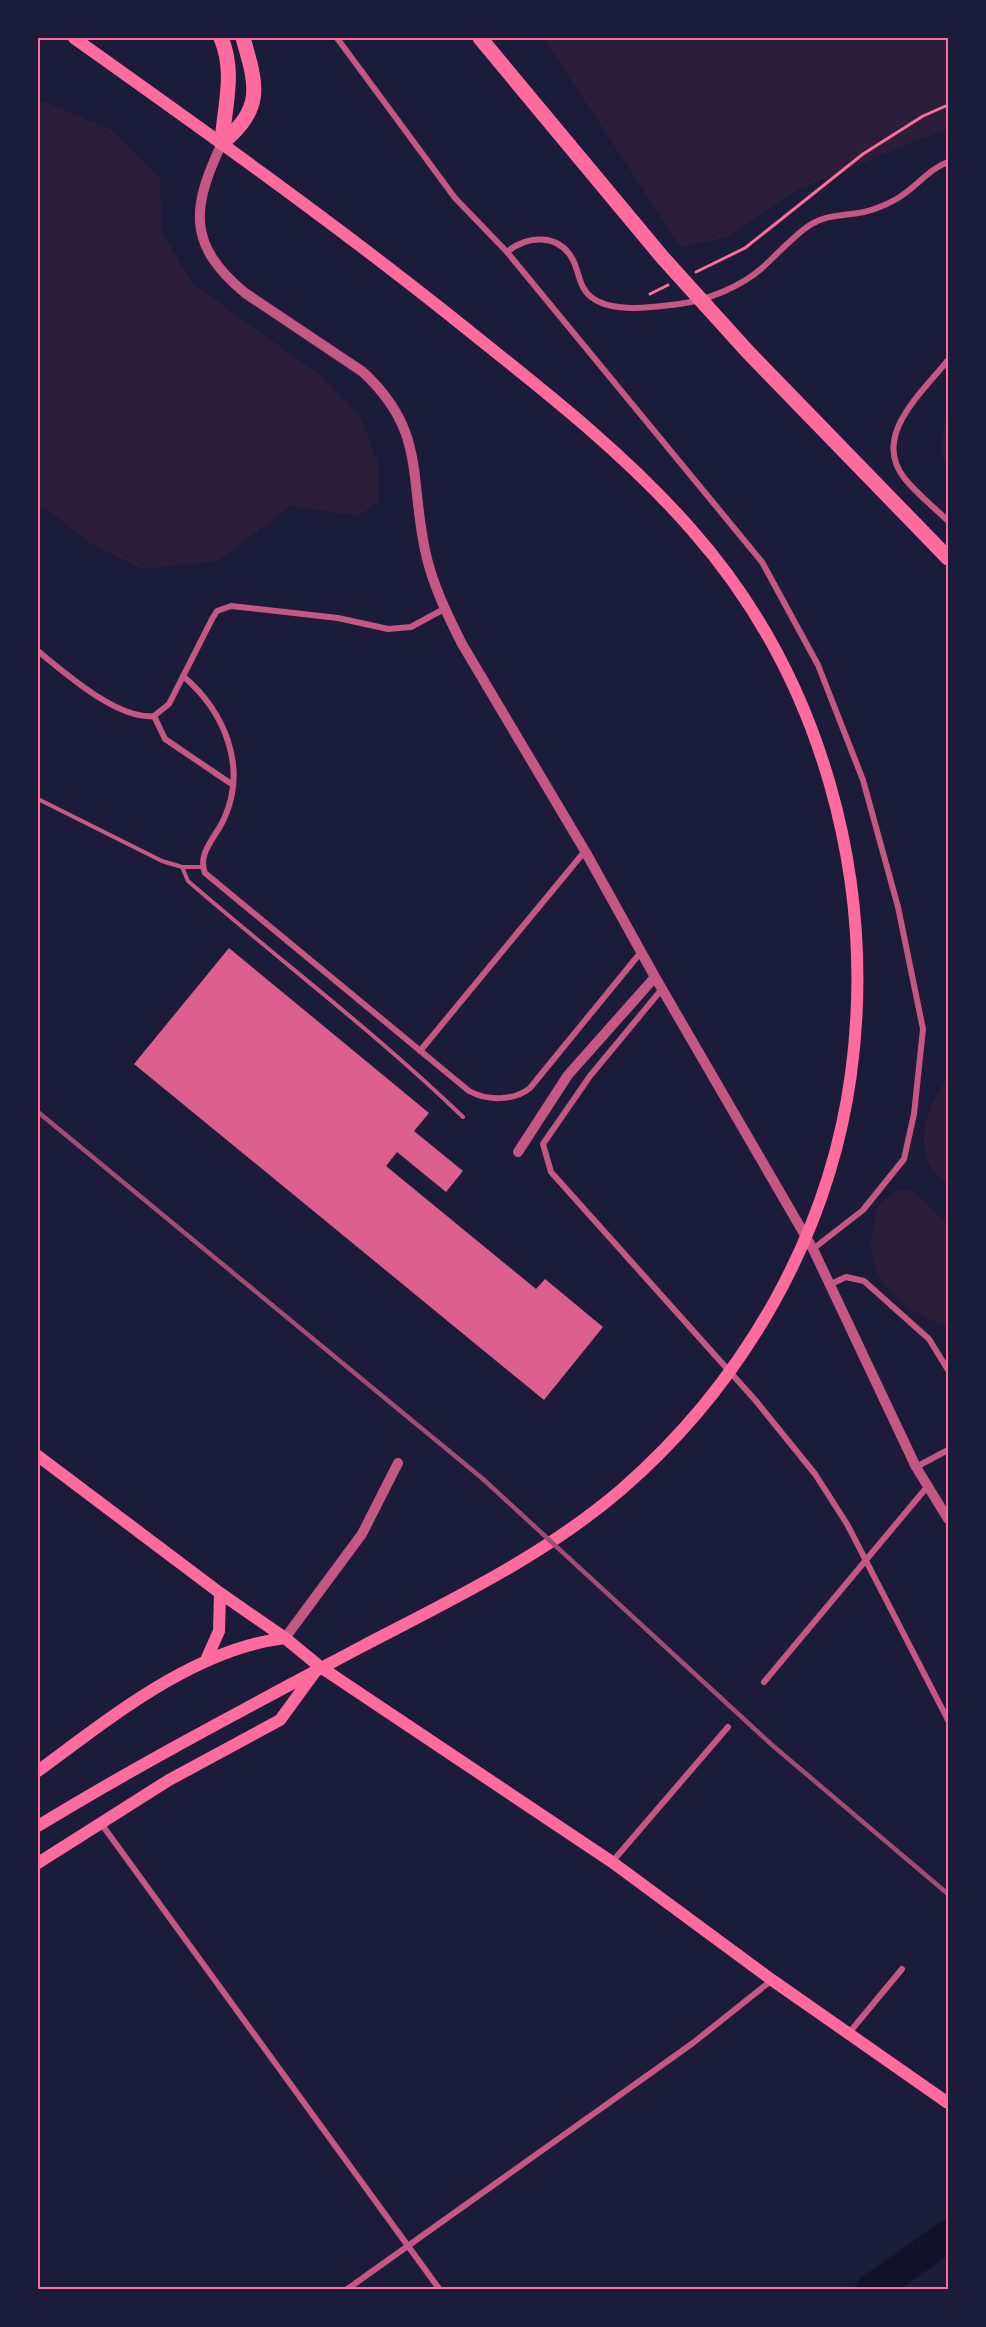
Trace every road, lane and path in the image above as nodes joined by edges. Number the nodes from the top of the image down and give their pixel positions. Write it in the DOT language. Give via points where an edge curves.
graph roads {
  1 [pos="74,38"];
  2 [pos="221,38"];
  3 [pos="243,38"];
  4 [pos="337,38"];
  5 [pos="480,38"];
  6 [pos="948,105"];
  7 [pos="222,143"];
  8 [pos="948,162"];
  9 [pos="507,252"];
  10 [pos="695,272"];
  11 [pos="675,282"];
  12 [pos="625,306"];
  13 [pos="948,360"];
  14 [pos="948,521"];
  15 [pos="948,558"];
  16 [pos="444,609"];
  17 [pos="38,651"];
  18 [pos="183,675"];
  19 [pos="154,716"];
  20 [pos="233,785"];
  21 [pos="38,800"];
  22 [pos="585,851"];
  23 [pos="182,867"];
  24 [pos="202,867"];
  25 [pos="641,952"];
  26 [pos="655,977"];
  27 [pos="662,989"];
  28 [pos="420,1051"];
  29 [pos="463,1117"];
  30 [pos="518,1152"];
  31 [pos="813,1249"];
  32 [pos="831,1284"];
  33 [pos="948,1370"];
  34 [pos="948,1450"];
  35 [pos="38,1456"];
  36 [pos="398,1463"];
  37 [pos="916,1467"];
  38 [pos="927,1488"];
  39 [pos="948,1520"];
  40 [pos="866,1560"];
  41 [pos="220,1593"];
  42 [pos="285,1638"];
  43 [pos="207,1658"];
  44 [pos="319,1666"];
  45 [pos="764,1682"];
  46 [pos="948,1720"];
  47 [pos="728,1726"];
  48 [pos="38,1771"];
  49 [pos="100,1821"];
  50 [pos="38,1826"];
  51 [pos="612,1862"];
  52 [pos="38,1863"];
  53 [pos="902,1970"];
  54 [pos="772,1980"];
  55 [pos="849,2033"];
  56 [pos="948,2103"];
  57 [pos="408,2244"];
  58 [pos="345,2289"];
  59 [pos="440,2289"];
  1 -- 7 [label="main road"];
  2 -- 7 [label="highway" via="229,70"];
  3 -- 7 [label="highway" via="252,68 254,102 242,126"];
  4 -- 9 [label="street" via="455,198"];
  5 -- 15 [label="highway" via="663,258 832,441"];
  6 -- 10 [label="path" via="863,154 745,248"];
  7 -- 16 [label="street" via="201,197 200,225 208,252 227,278 363,372 391,402 415,461 424,546"];
  7 -- 50 [label="main road" via="529,378 624,460 719,562 790,678 817,741 844,834 852,880 859,1007 849,1093 829,1173 780,1294 701,1409 644,1469 588,1516 522,1560 113,1780"];
  8 -- 12 [label="street" via="898,198 859,213 835,214 811,224 759,270 710,297 681,304"];
  9 -- 12 [label="street" via="519,242 550,239 573,259 584,290 593,299 606,305"];
  9 -- 31 [label="street" via="762,562 818,665 863,780 898,907 923,1029 914,1114 904,1159 863,1210"];
  11 -- 12 [label="path"];
  13 -- 14 [label="street" via="897,425 891,447 905,480"];
  16 -- 18 [label="street" via="411,627 388,629 338,618 223,608 212,619"];
  16 -- 22 [label="street"];
  17 -- 19 [label="street" via="117,708 132,715"];
  18 -- 19 [label="street" via="170,704"];
  18 -- 20 [label="street" via="207,700 224,726"];
  19 -- 20 [label="street" via="165,739"];
  20 -- 24 [label="street" via="224,818 204,853"];
  21 -- 23 [label="lane"];
  22 -- 25 [label="street"];
  22 -- 28 [label="street"];
  23 -- 24 [label="lane"];
  23 -- 29 [label="lane" via="188,880 405,1061"];
  24 -- 28 [label="street" via="209,879"];
  25 -- 26 [label="street"];
  25 -- 28 [label="street" via="524,1093 510,1098 476,1095"];
  26 -- 27 [label="street"];
  26 -- 30 [label="street" via="568,1075"];
  27 -- 31 [label="street"];
  27 -- 40 [label="street" via="590,1076 543,1144 551,1173 756,1401 815,1474"];
  31 -- 32 [label="street"];
  32 -- 33 [label="street" via="846,1277 864,1281 929,1339"];
  32 -- 37 [label="street"];
  34 -- 37 [label="street"];
  35 -- 41 [label="main road"];
  36 -- 42 [label="street" via="362,1534"];
  37 -- 38 [label="street"];
  38 -- 39 [label="street"];
  38 -- 40 [label="street"];
  40 -- 45 [label="street"];
  40 -- 46 [label="street"];
  41 -- 42 [label="main road"];
  41 -- 43 [label="main road" via="219,1631"];
  42 -- 43 [label="main road" via="258,1641"];
  42 -- 44 [label="main road"];
  43 -- 48 [label="main road" via="104,1722"];
  44 -- 49 [label="main road" via="280,1720"];
  44 -- 51 [label="main road"];
  47 -- 51 [label="street"];
  49 -- 52 [label="main road"];
  49 -- 57 [label="street"];
  51 -- 54 [label="main road"];
  53 -- 55 [label="street"];
  54 -- 55 [label="main road"];
  54 -- 57 [label="street" via="693,2043"];
  55 -- 56 [label="main road"];
  57 -- 58 [label="street"];
  57 -- 59 [label="street"];
}
